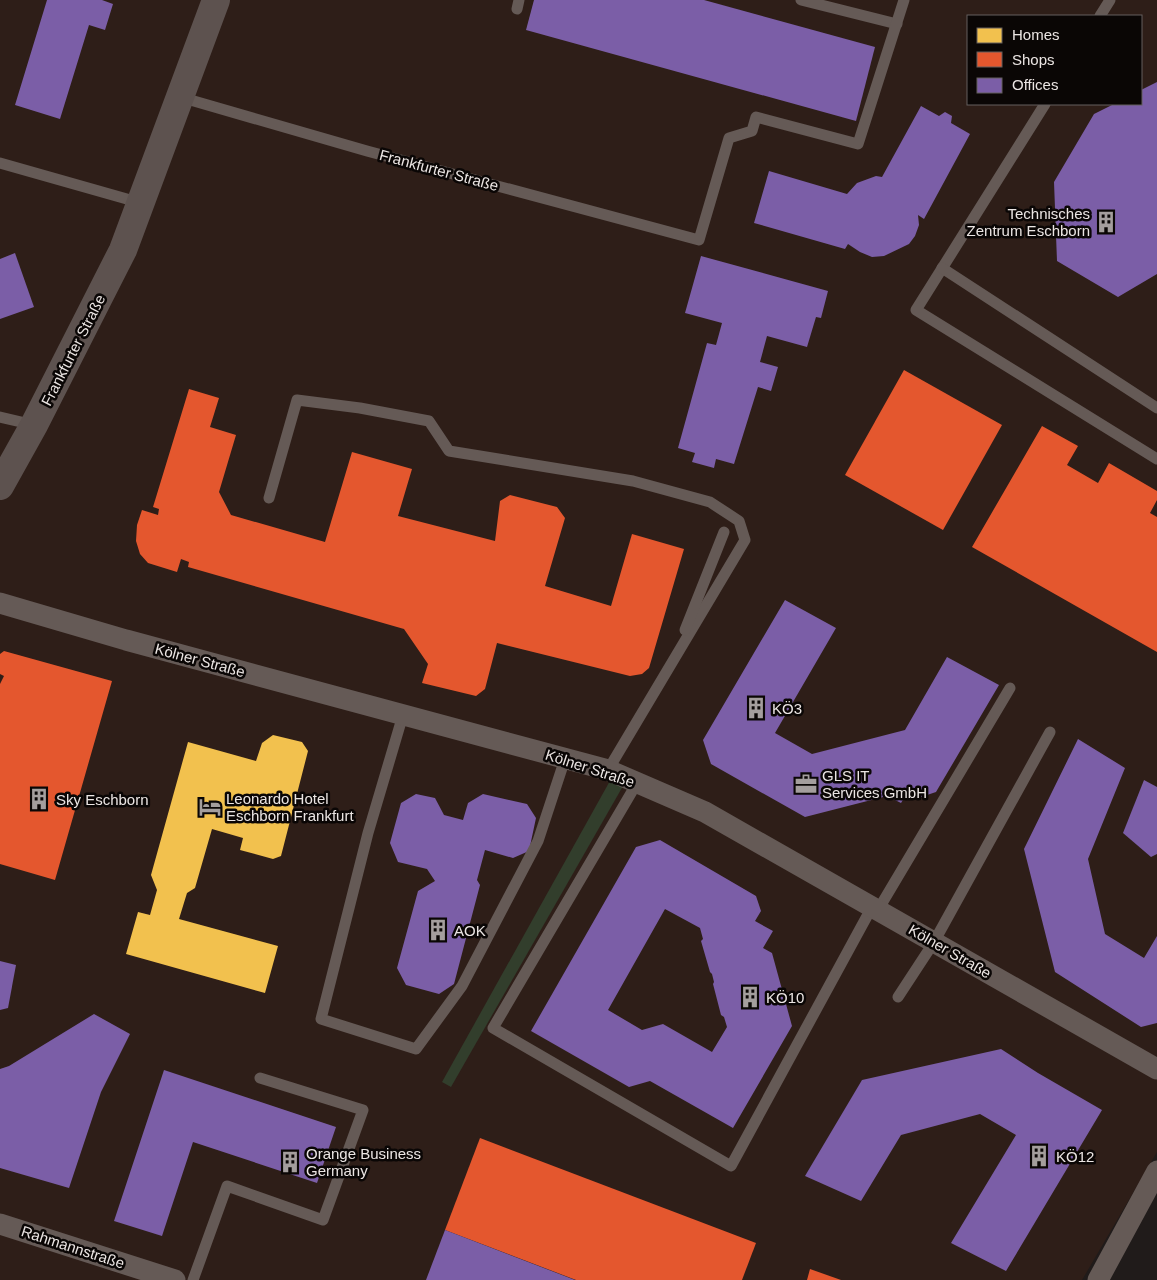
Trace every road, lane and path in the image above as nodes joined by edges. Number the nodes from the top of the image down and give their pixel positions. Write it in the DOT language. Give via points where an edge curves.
graph roads {
  1 [pos="216,0"];
  2 [pos="801,0"];
  3 [pos="904,0"];
  4 [pos="1110,0"];
  5 [pos="1101,15"];
  6 [pos="897,24"];
  7 [pos="180,97"];
  8 [pos="1044,105"];
  9 [pos="0,164"];
  10 [pos="140,203"];
  11 [pos="942,268"];
  12 [pos="1157,408"];
  13 [pos="0,417"];
  14 [pos="34,425"];
  15 [pos="1157,460"];
  16 [pos="0,486"];
  17 [pos="269,498"];
  18 [pos="724,532"];
  19 [pos="0,603"];
  20 [pos="673,661"];
  21 [pos="1010,688"];
  22 [pos="403,715"];
  23 [pos="1050,732"];
  24 [pos="565,759"];
  25 [pos="608,770"];
  26 [pos="637,782"];
  27 [pos="875,908"];
  28 [pos="934,942"];
  29 [pos="898,997"];
  30 [pos="1157,1069"];
  31 [pos="260,1078"];
  32 [pos="1157,1171"];
  33 [pos="0,1224"];
  34 [pos="175,1280"];
  35 [pos="193,1280"];
  36 [pos="1098,1280"];
  1 -- 7 [label="street, Frankfurter Straße"];
  2 -- 6 [label="lane"];
  3 -- 6 [label="lane"];
  4 -- 5 [label="lane"];
  6 -- 7 [label="lane, Frankfurter Straße" via="858,144 756,117 752,131 729,138 700,240"];
  7 -- 10 [label="street, Frankfurter Straße"];
  8 -- 11 [label="lane"];
  9 -- 10 [label="lane"];
  10 -- 14 [label="street, Frankfurter Straße" via="123,250"];
  11 -- 12 [label="lane"];
  11 -- 15 [label="lane" via="916,310"];
  13 -- 14 [label="lane"];
  14 -- 16 [label="street, Frankfurter Straße"];
  17 -- 20 [label="lane" via="297,400 429,421 450,451 633,482 710,502 739,521 745,540"];
  18 -- 20 [label="lane"];
  19 -- 22 [label="street, Kölner Straße"];
  20 -- 25 [label="lane"];
  21 -- 27 [label="lane"];
  22 -- 24 [label="street, Kölner Straße"];
  22 -- 24 [label="lane" via="368,833 321,1020 416,1049 462,986 538,841"];
  23 -- 28 [label="lane"];
  24 -- 25 [label="street, Kölner Straße"];
  25 -- 26 [label="street, Kölner Straße"];
  26 -- 27 [label="street, Kölner Straße" via="705,812"];
  26 -- 27 [label="lane" via="493,1028 731,1166"];
  27 -- 28 [label="street, Kölner Straße"];
  28 -- 29 [label="lane"];
  28 -- 30 [label="street, Kölner Straße"];
  31 -- 35 [label="lane" via="363,1110 323,1220 227,1186"];
  32 -- 36 [label="street"];
  33 -- 34 [label="street, Rahmannstraße"];
}
